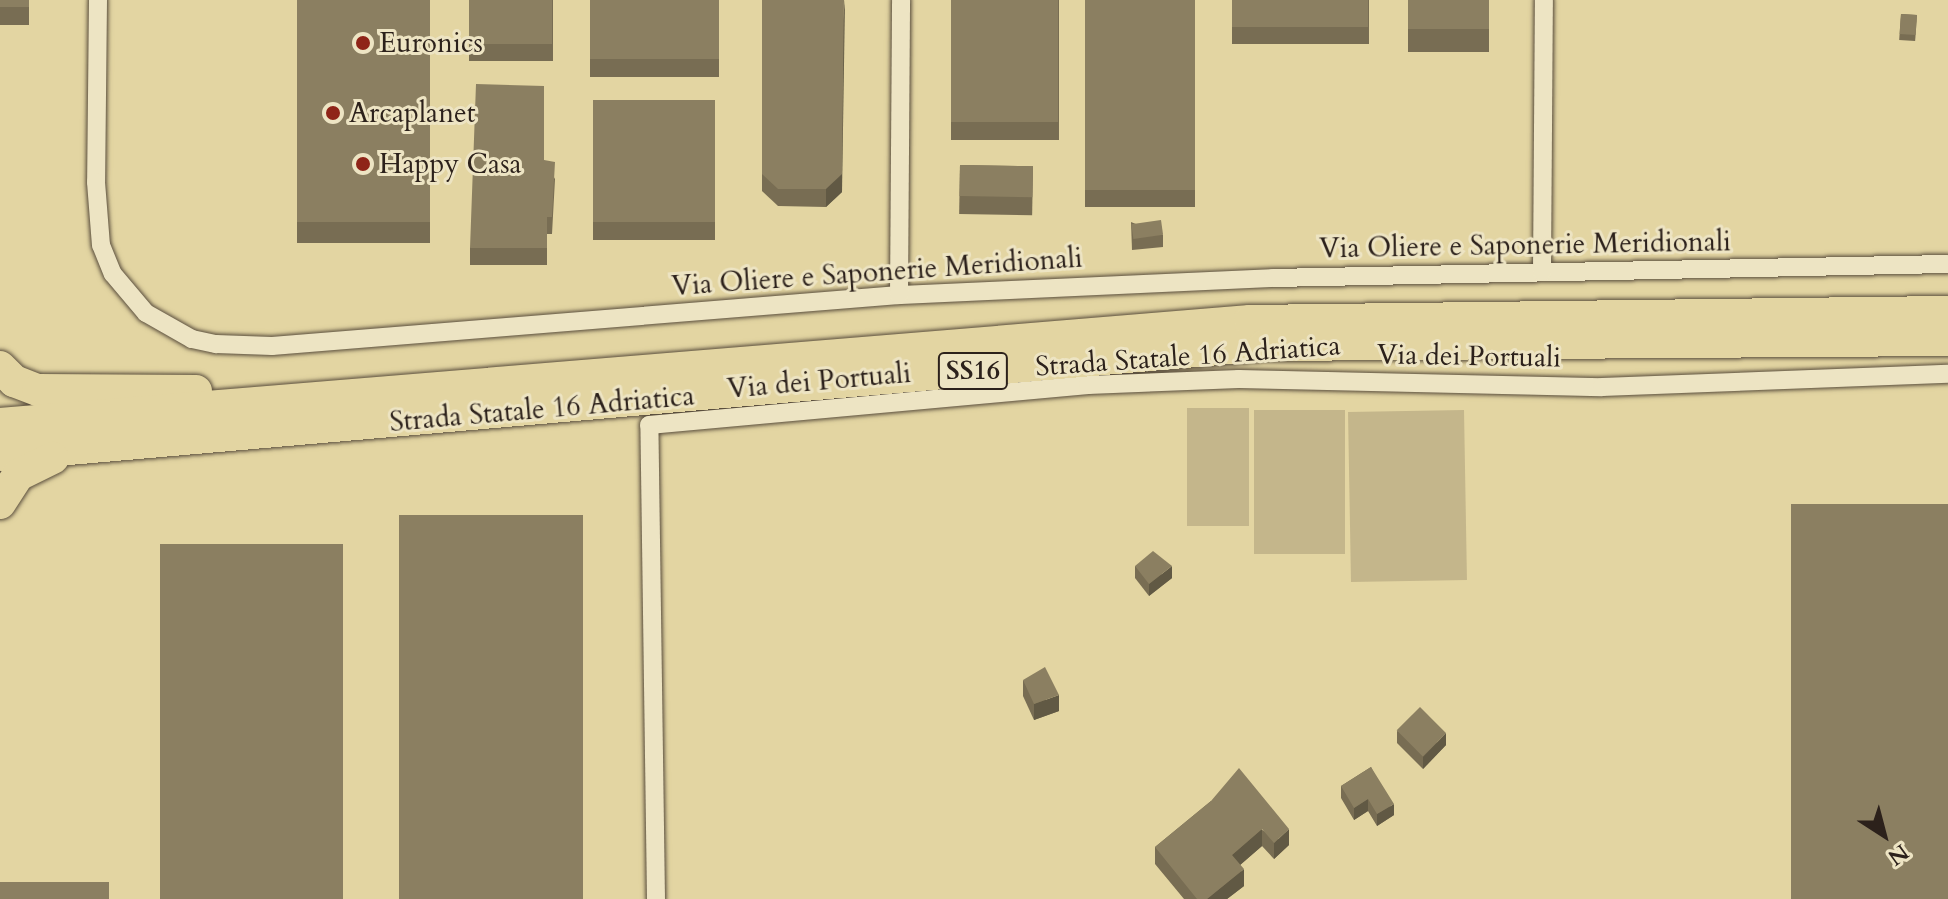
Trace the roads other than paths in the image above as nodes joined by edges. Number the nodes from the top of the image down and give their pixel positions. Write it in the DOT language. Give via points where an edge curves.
graph roads {
  1 [pos="98,0"];
  2 [pos="901,0"];
  3 [pos="1544,0"];
  4 [pos="1948,264"];
  5 [pos="1542,272"];
  6 [pos="899,295"];
  7 [pos="1948,312"];
  8 [pos="1948,340"];
  9 [pos="0,367"];
  10 [pos="1948,374"];
  11 [pos="291,398"];
  12 [pos="0,424"];
  13 [pos="109,444"];
  14 [pos="0,455"];
  15 [pos="0,503"];
  16 [pos="656,899"];
  1 -- 6 [label="street, Via Oliere e Saponerie Meridionali" via="96,182 101,245 113,274 146,313 192,339 272,346"];
  2 -- 6 [label="street"];
  3 -- 5 [label="street"];
  4 -- 5 [label="street, Via Oliere e Saponerie Meridionali"];
  5 -- 6 [label="street, Via Oliere e Saponerie Meridionali"];
  7 -- 11 [label="highway, Strada Statale 16 Adriatica / SS16" via="1250,321"];
  8 -- 13 [label="highway, Strada Statale 16 Adriatica / SS16" via="1265,345"];
  9 -- 11 [label="highway" via="14,381 38,390 140,387"];
  10 -- 16 [label="street, Via dei Portuali" via="1602,387 1239,379 1088,385 649,425"];
  11 -- 12 [label="highway, Strada Statale 16 Adriatica / SS16"];
  13 -- 14 [label="highway, Strada Statale 16 Adriatica / SS16"];
  13 -- 15 [label="highway" via="40,461 18,475"];
}
